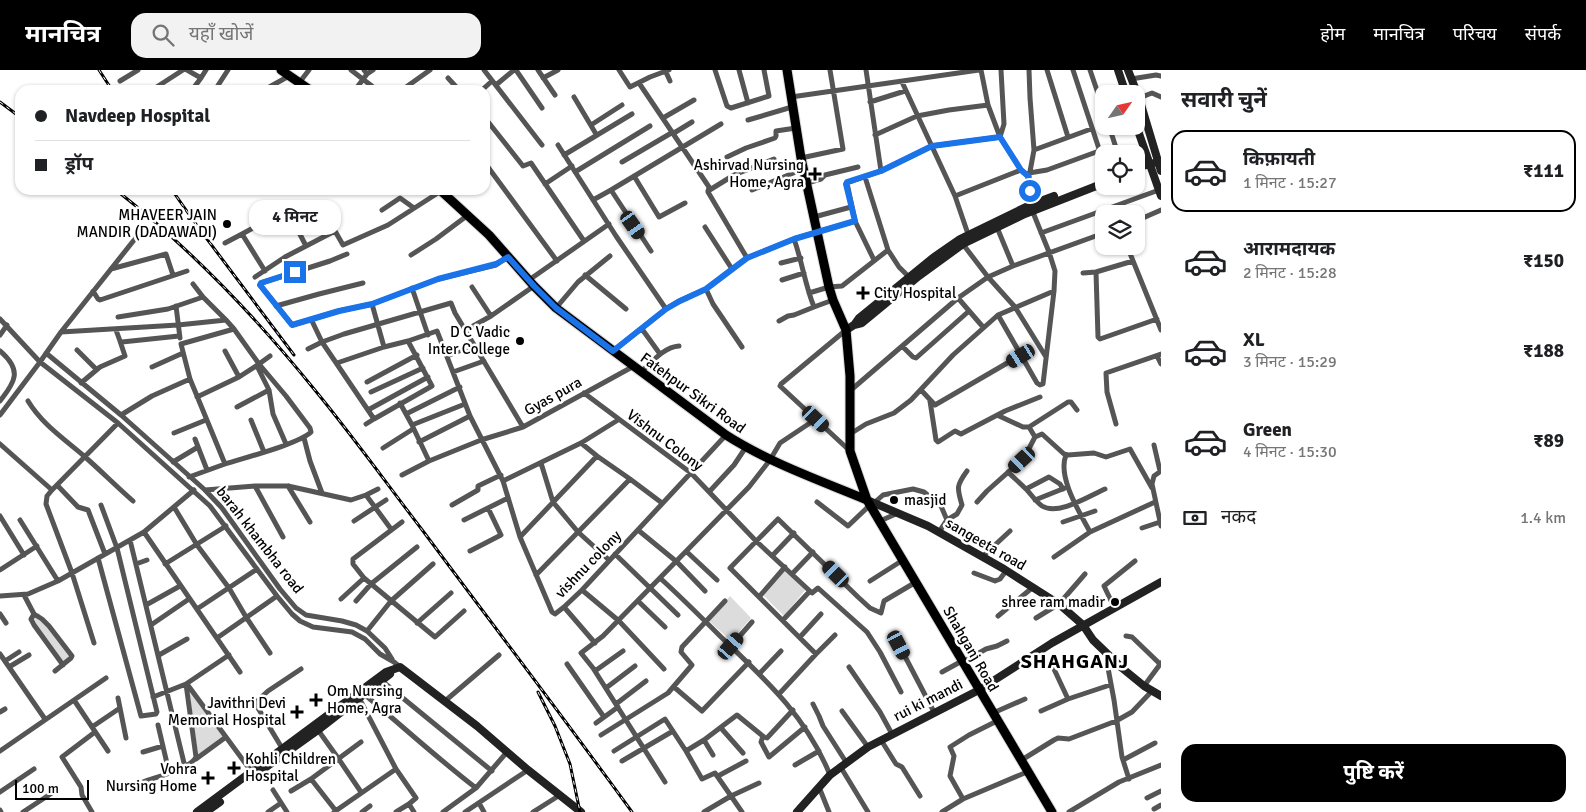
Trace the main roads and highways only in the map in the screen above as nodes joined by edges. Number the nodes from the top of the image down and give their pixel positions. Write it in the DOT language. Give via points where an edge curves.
graph roads {
  1 [pos="281,70"];
  2 [pos="787,70"];
  3 [pos="302,85"];
  4 [pos="446,195"];
  5 [pos="870,502"];
  6 [pos="1050,812"];
  1 -- 3 [label="main road"];
  2 -- 5 [label="main road, Shahganj Road" via="803,169 829,286 833,300 850,327 850,451"];
  4 -- 5 [label="main road, Fatehpur Sikri Road" via="489,235 556,308 726,435 770,460"];
  5 -- 6 [label="main road, Shahganj Road"];
}
